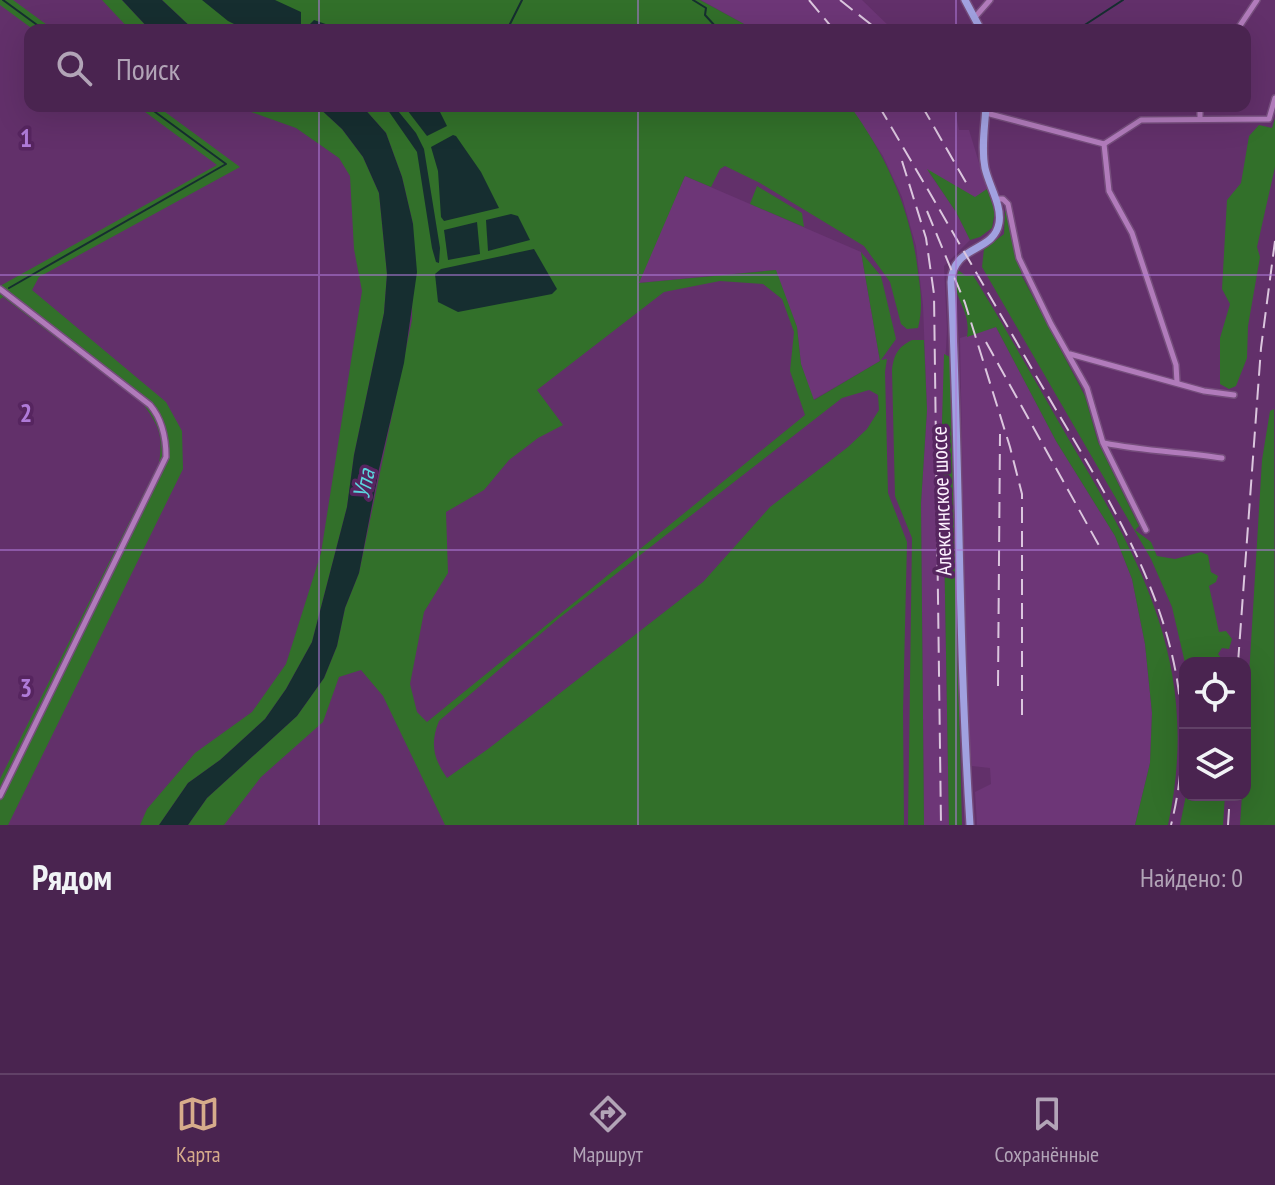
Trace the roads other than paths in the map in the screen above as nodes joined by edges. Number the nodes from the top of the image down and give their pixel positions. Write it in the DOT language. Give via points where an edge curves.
graph roads {
  1 [pos="966,0"];
  2 [pos="990,0"];
  3 [pos="1257,0"];
  4 [pos="976,16"];
  5 [pos="979,24"];
  6 [pos="1241,24"];
  7 [pos="1275,98"];
  8 [pos="986,112"];
  9 [pos="993,112"];
  10 [pos="1200,112"];
  11 [pos="1200,118"];
  12 [pos="1104,144"];
  13 [pos="995,199"];
  14 [pos="0,289"];
  15 [pos="1069,354"];
  16 [pos="1177,382"];
  17 [pos="1234,395"];
  18 [pos="1103,443"];
  19 [pos="1222,458"];
  20 [pos="1146,530"];
  21 [pos="0,796"];
  22 [pos="970,825"];
  1 -- 4 [label="main road"];
  2 -- 4 [label="street"];
  3 -- 6 [label="street"];
  4 -- 5 [label="main road"];
  7 -- 11 [label="street" via="1269,119"];
  8 -- 13 [label="main road" via="984,161"];
  9 -- 12 [label="street"];
  10 -- 11 [label="street"];
  11 -- 12 [label="street" via="1141,120"];
  12 -- 16 [label="street" via="1109,191 1150,282"];
  13 -- 15 [label="street" via="1008,204 1019,258"];
  13 -- 22 [label="main road, Алексинское шоссе" via="999,221 994,234 959,258 951,276"];
  14 -- 21 [label="street" via="150,405 166,442 166,457"];
  15 -- 16 [label="street"];
  15 -- 18 [label="street" via="1087,388"];
  16 -- 17 [label="street"];
  18 -- 19 [label="street"];
  18 -- 20 [label="street"];
}
